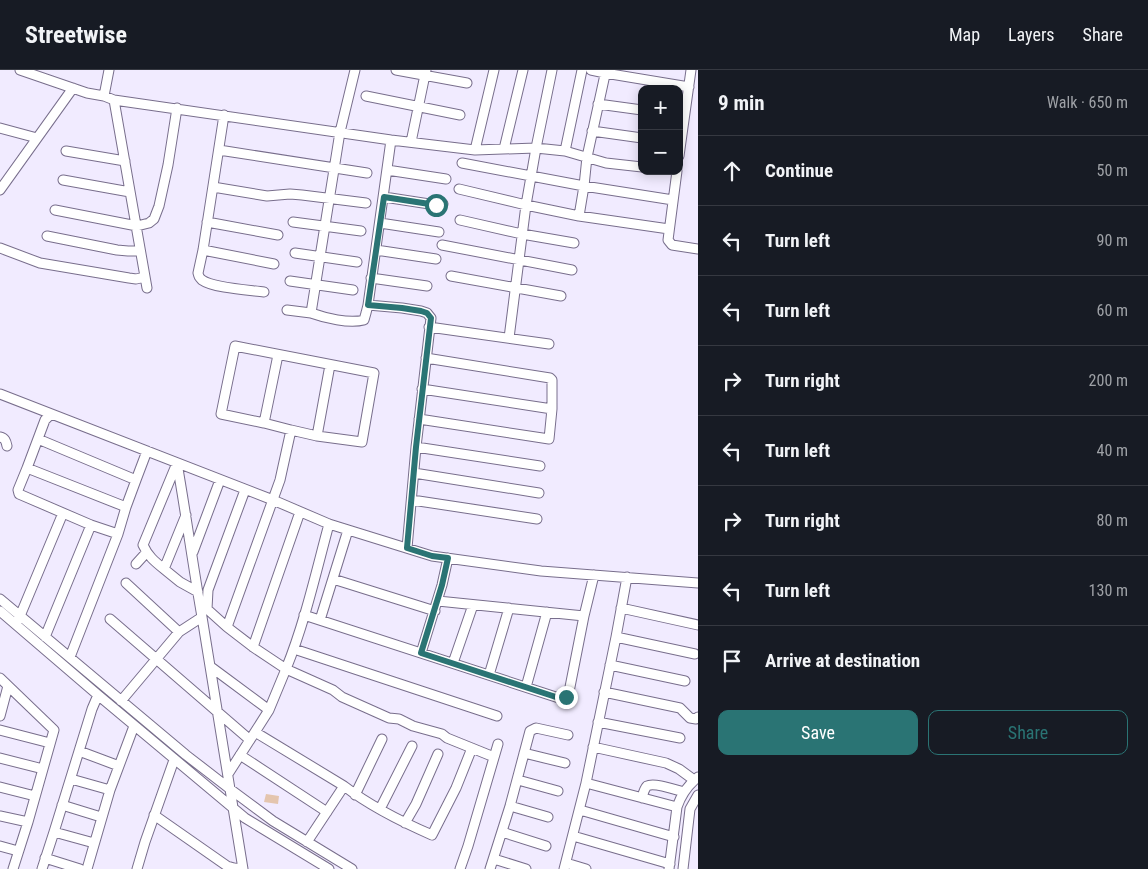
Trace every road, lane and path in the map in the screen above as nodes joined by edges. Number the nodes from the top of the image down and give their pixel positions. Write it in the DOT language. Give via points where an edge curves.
graph roads {
  1 [pos="20,70"];
  2 [pos="109,70"];
  3 [pos="355,70"];
  4 [pos="396,70"];
  5 [pos="494,70"];
  6 [pos="523,70"];
  7 [pos="552,70"];
  8 [pos="582,70"];
  9 [pos="591,70"];
  10 [pos="691,70"];
  11 [pos="605,72"];
  12 [pos="426,73"];
  13 [pos="467,84"];
  14 [pos="689,87"];
  15 [pos="73,88"];
  16 [pos="104,96"];
  17 [pos="366,96"];
  18 [pos="114,100"];
  19 [pos="598,104"];
  20 [pos="418,106"];
  21 [pos="177,108"];
  22 [pos="638,109"];
  23 [pos="683,111"];
  24 [pos="224,115"];
  25 [pos="460,115"];
  26 [pos="0,128"];
  27 [pos="592,131"];
  28 [pos="340,132"];
  29 [pos="638,137"];
  30 [pos="37,138"];
  31 [pos="391,140"];
  32 [pos="411,142"];
  33 [pos="536,148"];
  34 [pos="504,149"];
  35 [pos="219,150"];
  36 [pos="475,150"];
  37 [pos="66,151"];
  38 [pos="565,151"];
  39 [pos="587,157"];
  40 [pos="125,161"];
  41 [pos="462,163"];
  42 [pos="638,167"];
  43 [pos="333,168"];
  44 [pos="387,170"];
  45 [pos="366,173"];
  46 [pos="676,175"];
  47 [pos="530,176"];
  48 [pos="446,179"];
  49 [pos="63,180"];
  50 [pos="584,186"];
  51 [pos="1,187"];
  52 [pos="213,187"];
  53 [pos="459,189"];
  54 [pos="130,192"];
  55 [pos="384,197"];
  56 [pos="329,198"];
  57 [pos="673,200"];
  58 [pos="366,203"];
  59 [pos="443,204"];
  60 [pos="526,205"];
  61 [pos="55,210"];
  62 [pos="579,216"];
  63 [pos="460,220"];
  64 [pos="207,222"];
  65 [pos="292,222"];
  66 [pos="380,223"];
  67 [pos="137,226"];
  68 [pos="325,227"];
  69 [pos="670,229"];
  70 [pos="361,231"];
  71 [pos="440,232"];
  72 [pos="522,234"];
  73 [pos="278,235"];
  74 [pos="47,236"];
  75 [pos="574,243"];
  76 [pos="442,245"];
  77 [pos="0,248"];
  78 [pos="698,249"];
  79 [pos="203,250"];
  80 [pos="376,250"];
  81 [pos="140,251"];
  82 [pos="295,253"];
  83 [pos="319,256"];
  84 [pos="436,259"];
  85 [pos="519,260"];
  86 [pos="357,262"];
  87 [pos="274,264"];
  88 [pos="572,270"];
  89 [pos="451,276"];
  90 [pos="145,277"];
  91 [pos="371,278"];
  92 [pos="290,281"];
  93 [pos="314,284"];
  94 [pos="426,286"];
  95 [pos="147,288"];
  96 [pos="515,288"];
  97 [pos="353,290"];
  98 [pos="264,292"];
  99 [pos="561,296"];
  100 [pos="368,305"];
  101 [pos="287,310"];
  102 [pos="311,313"];
  103 [pos="429,327"];
  104 [pos="509,338"];
  105 [pos="550,344"];
  106 [pos="278,355"];
  107 [pos="426,358"];
  108 [pos="330,365"];
  109 [pos="422,389"];
  110 [pos="0,394"];
  111 [pos="552,409"];
  112 [pos="52,414"];
  113 [pos="419,419"];
  114 [pos="264,423"];
  115 [pos="291,430"];
  116 [pos="0,436"];
  117 [pos="317,436"];
  118 [pos="38,439"];
  119 [pos="7,446"];
  120 [pos="416,447"];
  121 [pos="148,451"];
  122 [pos="177,463"];
  123 [pos="540,466"];
  124 [pos="27,468"];
  125 [pos="414,473"];
  126 [pos="136,480"];
  127 [pos="220,480"];
  128 [pos="246,490"];
  129 [pos="539,493"];
  130 [pos="273,500"];
  131 [pos="412,500"];
  132 [pos="126,507"];
  133 [pos="300,512"];
  134 [pos="63,513"];
  135 [pos="186,515"];
  136 [pos="537,519"];
  137 [pos="329,524"];
  138 [pos="91,525"];
  139 [pos="348,530"];
  140 [pos="118,534"];
  141 [pos="407,548"];
  142 [pos="146,553"];
  143 [pos="192,554"];
  144 [pos="448,558"];
  145 [pos="136,564"];
  146 [pos="164,569"];
  147 [pos="594,575"];
  148 [pos="627,577"];
  149 [pos="333,579"];
  150 [pos="126,583"];
  151 [pos="698,584"];
  152 [pos="198,592"];
  153 [pos="0,599"];
  154 [pos="438,601"];
  155 [pos="473,605"];
  156 [pos="509,608"];
  157 [pos="621,608"];
  158 [pos="0,611"];
  159 [pos="435,611"];
  160 [pos="547,612"];
  161 [pos="304,615"];
  162 [pos="584,616"];
  163 [pos="202,617"];
  164 [pos="110,619"];
  165 [pos="18,620"];
  166 [pos="320,620"];
  167 [pos="698,625"];
  168 [pos="227,627"];
  169 [pos="180,632"];
  170 [pos="45,637"];
  171 [pos="616,637"];
  172 [pos="253,648"];
  173 [pos="294,650"];
  174 [pos="421,653"];
  175 [pos="695,654"];
  176 [pos="70,657"];
  177 [pos="156,659"];
  178 [pos="453,663"];
  179 [pos="610,665"];
  180 [pos="211,667"];
  181 [pos="286,669"];
  182 [pos="489,675"];
  183 [pos="0,678"];
  184 [pos="685,682"];
  185 [pos="8,686"];
  186 [pos="526,687"];
  187 [pos="604,692"];
  188 [pos="98,695"];
  189 [pos="122,701"];
  190 [pos="269,710"];
  191 [pos="218,713"];
  192 [pos="0,716"];
  193 [pos="497,716"];
  194 [pos="698,717"];
  195 [pos="598,722"];
  196 [pos="134,726"];
  197 [pos="0,730"];
  198 [pos="256,732"];
  199 [pos="568,735"];
  200 [pos="680,738"];
  201 [pos="382,739"];
  202 [pos="250,740"];
  203 [pos="50,743"];
  204 [pos="498,744"];
  205 [pos="412,746"];
  206 [pos="593,747"];
  207 [pos="472,748"];
  208 [pos="79,751"];
  209 [pos="524,753"];
  210 [pos="438,754"];
  211 [pos="240,755"];
  212 [pos="494,757"];
  213 [pos="0,758"];
  214 [pos="174,760"];
  215 [pos="566,763"];
  216 [pos="119,766"];
  217 [pos="43,769"];
  218 [pos="228,774"];
  219 [pos="71,779"];
  220 [pos="696,779"];
  221 [pos="518,780"];
  222 [pos="586,782"];
  223 [pos="344,786"];
  224 [pos="0,787"];
  225 [pos="230,789"];
  226 [pos="110,790"];
  227 [pos="558,791"];
  228 [pos="684,792"];
  229 [pos="355,795"];
  230 [pos="698,795"];
  231 [pos="35,796"];
  232 [pos="642,798"];
  233 [pos="62,805"];
  234 [pos="510,806"];
  235 [pos="677,807"];
  236 [pos="380,809"];
  237 [pos="234,810"];
  238 [pos="580,810"];
  239 [pos="327,812"];
  240 [pos="154,815"];
  241 [pos="0,816"];
  242 [pos="102,817"];
  243 [pos="548,817"];
  244 [pos="28,822"];
  245 [pos="676,822"];
  246 [pos="405,823"];
  247 [pos="688,824"];
  248 [pos="54,832"];
  249 [pos="502,832"];
  250 [pos="573,836"];
  251 [pos="674,838"];
  252 [pos="307,842"];
  253 [pos="94,844"];
  254 [pos="0,846"];
  255 [pos="546,846"];
  256 [pos="18,851"];
  257 [pos="45,858"];
  258 [pos="494,859"];
  259 [pos="565,866"];
  260 [pos="670,867"];
  261 [pos="12,869"];
  262 [pos="42,869"];
  263 [pos="80,869"];
  264 [pos="87,869"];
  265 [pos="137,869"];
  266 [pos="243,869"];
  267 [pos="330,869"];
  268 [pos="352,869"];
  269 [pos="460,869"];
  270 [pos="490,869"];
  271 [pos="526,869"];
  272 [pos="586,869"];
  273 [pos="683,869"];
  1 -- 15 [label="street"];
  2 -- 16 [label="street"];
  3 -- 28 [label="street"];
  4 -- 12 [label="street"];
  5 -- 36 [label="street"];
  6 -- 34 [label="street"];
  7 -- 33 [label="street"];
  8 -- 38 [label="street"];
  9 -- 11 [label="street"];
  10 -- 14 [label="street"];
  11 -- 14 [label="street"];
  11 -- 19 [label="street"];
  12 -- 13 [label="street"];
  12 -- 20 [label="street"];
  14 -- 23 [label="street"];
  15 -- 16 [label="street"];
  15 -- 30 [label="street"];
  16 -- 18 [label="street"];
  17 -- 20 [label="street"];
  18 -- 21 [label="street"];
  18 -- 40 [label="street"];
  19 -- 22 [label="street"];
  19 -- 27 [label="street"];
  20 -- 25 [label="street"];
  20 -- 32 [label="street"];
  21 -- 24 [label="street"];
  21 -- 67 [label="street" via="159,206 154,219"];
  24 -- 28 [label="street"];
  24 -- 35 [label="street"];
  26 -- 30 [label="street"];
  27 -- 29 [label="street"];
  27 -- 39 [label="street"];
  28 -- 31 [label="street"];
  28 -- 43 [label="street"];
  30 -- 51 [label="street"];
  31 -- 32 [label="street"];
  31 -- 44 [label="street"];
  32 -- 36 [label="street"];
  33 -- 34 [label="street"];
  33 -- 38 [label="street"];
  33 -- 47 [label="street"];
  34 -- 36 [label="street"];
  35 -- 43 [label="street"];
  35 -- 52 [label="street"];
  37 -- 40 [label="street"];
  38 -- 39 [label="street"];
  39 -- 42 [label="street"];
  39 -- 50 [label="street"];
  40 -- 54 [label="street"];
  41 -- 47 [label="street"];
  43 -- 45 [label="street"];
  43 -- 56 [label="street"];
  44 -- 48 [label="street"];
  44 -- 55 [label="street"];
  46 -- 57 [label="street"];
  47 -- 50 [label="street"];
  47 -- 60 [label="street"];
  49 -- 54 [label="street"];
  50 -- 57 [label="street"];
  50 -- 62 [label="street"];
  52 -- 56 [label="street" via="267,196 290,194"];
  52 -- 64 [label="street"];
  53 -- 60 [label="street"];
  54 -- 67 [label="street"];
  55 -- 59 [label="street"];
  55 -- 66 [label="street"];
  56 -- 58 [label="street"];
  56 -- 68 [label="street"];
  57 -- 69 [label="street"];
  60 -- 62 [label="street"];
  60 -- 72 [label="street"];
  61 -- 67 [label="street"];
  62 -- 69 [label="street"];
  63 -- 72 [label="street"];
  64 -- 73 [label="street"];
  64 -- 79 [label="street"];
  65 -- 68 [label="street"];
  66 -- 71 [label="street"];
  66 -- 80 [label="street"];
  67 -- 81 [label="street"];
  68 -- 70 [label="street"];
  68 -- 83 [label="street"];
  69 -- 78 [label="street" via="668,240 672,245"];
  72 -- 75 [label="street"];
  72 -- 85 [label="street"];
  74 -- 81 [label="street" via="117,250"];
  76 -- 85 [label="street"];
  77 -- 90 [label="street" via="40,262 136,279"];
  79 -- 87 [label="street"];
  79 -- 98 [label="street" via="200,278 214,284"];
  80 -- 84 [label="street"];
  80 -- 91 [label="street"];
  81 -- 90 [label="street"];
  82 -- 83 [label="street"];
  83 -- 86 [label="street"];
  83 -- 93 [label="street"];
  85 -- 88 [label="street"];
  85 -- 96 [label="street"];
  89 -- 96 [label="street"];
  90 -- 95 [label="street"];
  91 -- 94 [label="street"];
  91 -- 100 [label="street"];
  92 -- 93 [label="street"];
  93 -- 97 [label="street"];
  93 -- 102 [label="street"];
  96 -- 99 [label="street"];
  96 -- 104 [label="street"];
  100 -- 102 [label="street" via="364,320 357,322"];
  100 -- 103 [label="street" via="427,313 431,318"];
  101 -- 102 [label="street"];
  103 -- 104 [label="street"];
  103 -- 107 [label="street"];
  104 -- 105 [label="street"];
  106 -- 108 [label="street"];
  106 -- 114 [label="street"];
  106 -- 114 [label="street" via="235,346 221,414"];
  107 -- 109 [label="street"];
  107 -- 111 [label="street" via="548,376 552,380"];
  108 -- 117 [label="street"];
  108 -- 117 [label="street" via="374,373 362,442"];
  109 -- 111 [label="street"];
  109 -- 113 [label="street"];
  110 -- 112 [label="street"];
  111 -- 113 [label="street" via="549,439"];
  112 -- 118 [label="street"];
  112 -- 121 [label="street"];
  113 -- 120 [label="street"];
  114 -- 115 [label="street"];
  115 -- 117 [label="street"];
  115 -- 130 [label="street"];
  116 -- 119 [label="street"];
  118 -- 124 [label="street"];
  118 -- 126 [label="street"];
  120 -- 123 [label="street"];
  120 -- 125 [label="street"];
  121 -- 122 [label="street"];
  121 -- 126 [label="street"];
  122 -- 127 [label="street"];
  122 -- 135 [label="street"];
  122 -- 142 [label="street" via="143,545"];
  124 -- 132 [label="street"];
  124 -- 134 [label="street" via="18,490 20,494"];
  125 -- 129 [label="street"];
  125 -- 131 [label="street"];
  126 -- 132 [label="street"];
  127 -- 128 [label="street"];
  127 -- 143 [label="street"];
  128 -- 130 [label="street"];
  128 -- 168 [label="street" via="208,590 207,609"];
  130 -- 133 [label="street"];
  130 -- 168 [label="street"];
  131 -- 136 [label="street"];
  131 -- 141 [label="street"];
  132 -- 140 [label="street"];
  133 -- 137 [label="street"];
  133 -- 172 [label="street"];
  134 -- 138 [label="street"];
  134 -- 165 [label="street"];
  135 -- 143 [label="street"];
  135 -- 146 [label="street"];
  137 -- 139 [label="street"];
  137 -- 161 [label="street"];
  138 -- 140 [label="street"];
  138 -- 170 [label="street"];
  139 -- 141 [label="street"];
  139 -- 149 [label="street"];
  140 -- 176 [label="street"];
  141 -- 144 [label="street"];
  142 -- 145 [label="street"];
  142 -- 146 [label="street"];
  143 -- 152 [label="street"];
  144 -- 147 [label="street"];
  144 -- 154 [label="street"];
  146 -- 152 [label="street"];
  147 -- 148 [label="street"];
  147 -- 162 [label="street"];
  148 -- 151 [label="street"];
  148 -- 157 [label="street"];
  149 -- 159 [label="street"];
  149 -- 166 [label="street"];
  150 -- 169 [label="street"];
  152 -- 163 [label="street"];
  153 -- 165 [label="street"];
  154 -- 155 [label="street"];
  154 -- 159 [label="street"];
  155 -- 156 [label="street"];
  155 -- 178 [label="street"];
  156 -- 160 [label="street"];
  156 -- 182 [label="street"];
  157 -- 167 [label="street"];
  157 -- 171 [label="street"];
  158 -- 165 [label="street"];
  159 -- 174 [label="street"];
  160 -- 162 [label="street"];
  160 -- 186 [label="street"];
  161 -- 166 [label="street"];
  161 -- 173 [label="street"];
  162 -- 186 [label="street" via="566,697 562,699"];
  163 -- 169 [label="street"];
  163 -- 180 [label="street"];
  164 -- 177 [label="street"];
  165 -- 170 [label="street"];
  165 -- 188 [label="street"];
  166 -- 174 [label="street"];
  168 -- 172 [label="street"];
  169 -- 177 [label="street"];
  170 -- 176 [label="street"];
  171 -- 175 [label="street"];
  171 -- 179 [label="street"];
  172 -- 181 [label="street"];
  173 -- 181 [label="street"];
  173 -- 193 [label="street"];
  174 -- 178 [label="street"];
  176 -- 189 [label="street"];
  177 -- 189 [label="street"];
  177 -- 191 [label="street"];
  178 -- 182 [label="street"];
  179 -- 184 [label="street"];
  179 -- 187 [label="street"];
  180 -- 190 [label="street"];
  180 -- 191 [label="street"];
  181 -- 190 [label="street"];
  181 -- 207 [label="street" via="333,690 342,698"];
  182 -- 186 [label="street"];
  183 -- 185 [label="street"];
  185 -- 192 [label="street"];
  185 -- 203 [label="street" via="54,730"];
  187 -- 194 [label="street" via="680,708 690,718"];
  187 -- 195 [label="street"];
  188 -- 196 [label="street"];
  188 -- 208 [label="street"];
  189 -- 225 [label="street"];
  190 -- 198 [label="street"];
  191 -- 202 [label="street"];
  191 -- 218 [label="street"];
  195 -- 200 [label="street"];
  195 -- 206 [label="street"];
  196 -- 214 [label="street"];
  196 -- 216 [label="street"];
  197 -- 203 [label="street"];
  198 -- 202 [label="street"];
  198 -- 223 [label="street"];
  199 -- 209 [label="street" via="536,728 530,731"];
  201 -- 229 [label="street"];
  202 -- 211 [label="street"];
  203 -- 217 [label="street"];
  204 -- 212 [label="street"];
  205 -- 236 [label="street"];
  206 -- 220 [label="street" via="666,763"];
  206 -- 222 [label="street"];
  207 -- 212 [label="street"];
  207 -- 246 [label="street" via="432,835"];
  208 -- 216 [label="street"];
  208 -- 219 [label="street"];
  209 -- 215 [label="street"];
  209 -- 221 [label="street"];
  210 -- 246 [label="street"];
  211 -- 218 [label="street"];
  211 -- 239 [label="street"];
  212 -- 269 [label="street"];
  213 -- 217 [label="street"];
  214 -- 237 [label="street"];
  214 -- 240 [label="street"];
  216 -- 226 [label="street"];
  217 -- 231 [label="street"];
  218 -- 225 [label="street"];
  219 -- 226 [label="street"];
  219 -- 233 [label="street"];
  220 -- 228 [label="street"];
  221 -- 227 [label="street"];
  221 -- 234 [label="street"];
  222 -- 232 [label="street"];
  222 -- 238 [label="street"];
  223 -- 229 [label="street"];
  223 -- 239 [label="street"];
  224 -- 231 [label="street"];
  225 -- 237 [label="street"];
  225 -- 252 [label="street"];
  226 -- 242 [label="street"];
  228 -- 232 [label="street" via="653,785 647,786"];
  228 -- 235 [label="street"];
  229 -- 236 [label="street"];
  230 -- 247 [label="street" via="690,810"];
  231 -- 244 [label="street"];
  232 -- 235 [label="street"];
  233 -- 242 [label="street"];
  233 -- 248 [label="street"];
  234 -- 243 [label="street"];
  234 -- 249 [label="street"];
  235 -- 245 [label="street"];
  236 -- 246 [label="street"];
  237 -- 266 [label="street"];
  237 -- 267 [label="street"];
  238 -- 250 [label="street"];
  238 -- 251 [label="street"];
  239 -- 252 [label="street"];
  240 -- 265 [label="street"];
  240 -- 266 [label="street" via="227,866"];
  241 -- 244 [label="street"];
  242 -- 253 [label="street"];
  244 -- 256 [label="street"];
  245 -- 247 [label="street"];
  245 -- 251 [label="street"];
  247 -- 273 [label="street"];
  248 -- 253 [label="street"];
  248 -- 257 [label="street"];
  249 -- 255 [label="street"];
  249 -- 258 [label="street"];
  250 -- 259 [label="street"];
  250 -- 260 [label="street"];
  251 -- 260 [label="street"];
  252 -- 268 [label="street"];
  253 -- 264 [label="street"];
  254 -- 256 [label="street"];
  256 -- 261 [label="street"];
  257 -- 262 [label="street"];
  257 -- 263 [label="street"];
  258 -- 270 [label="street"];
  258 -- 271 [label="street"];
  259 -- 272 [label="street"];
}
